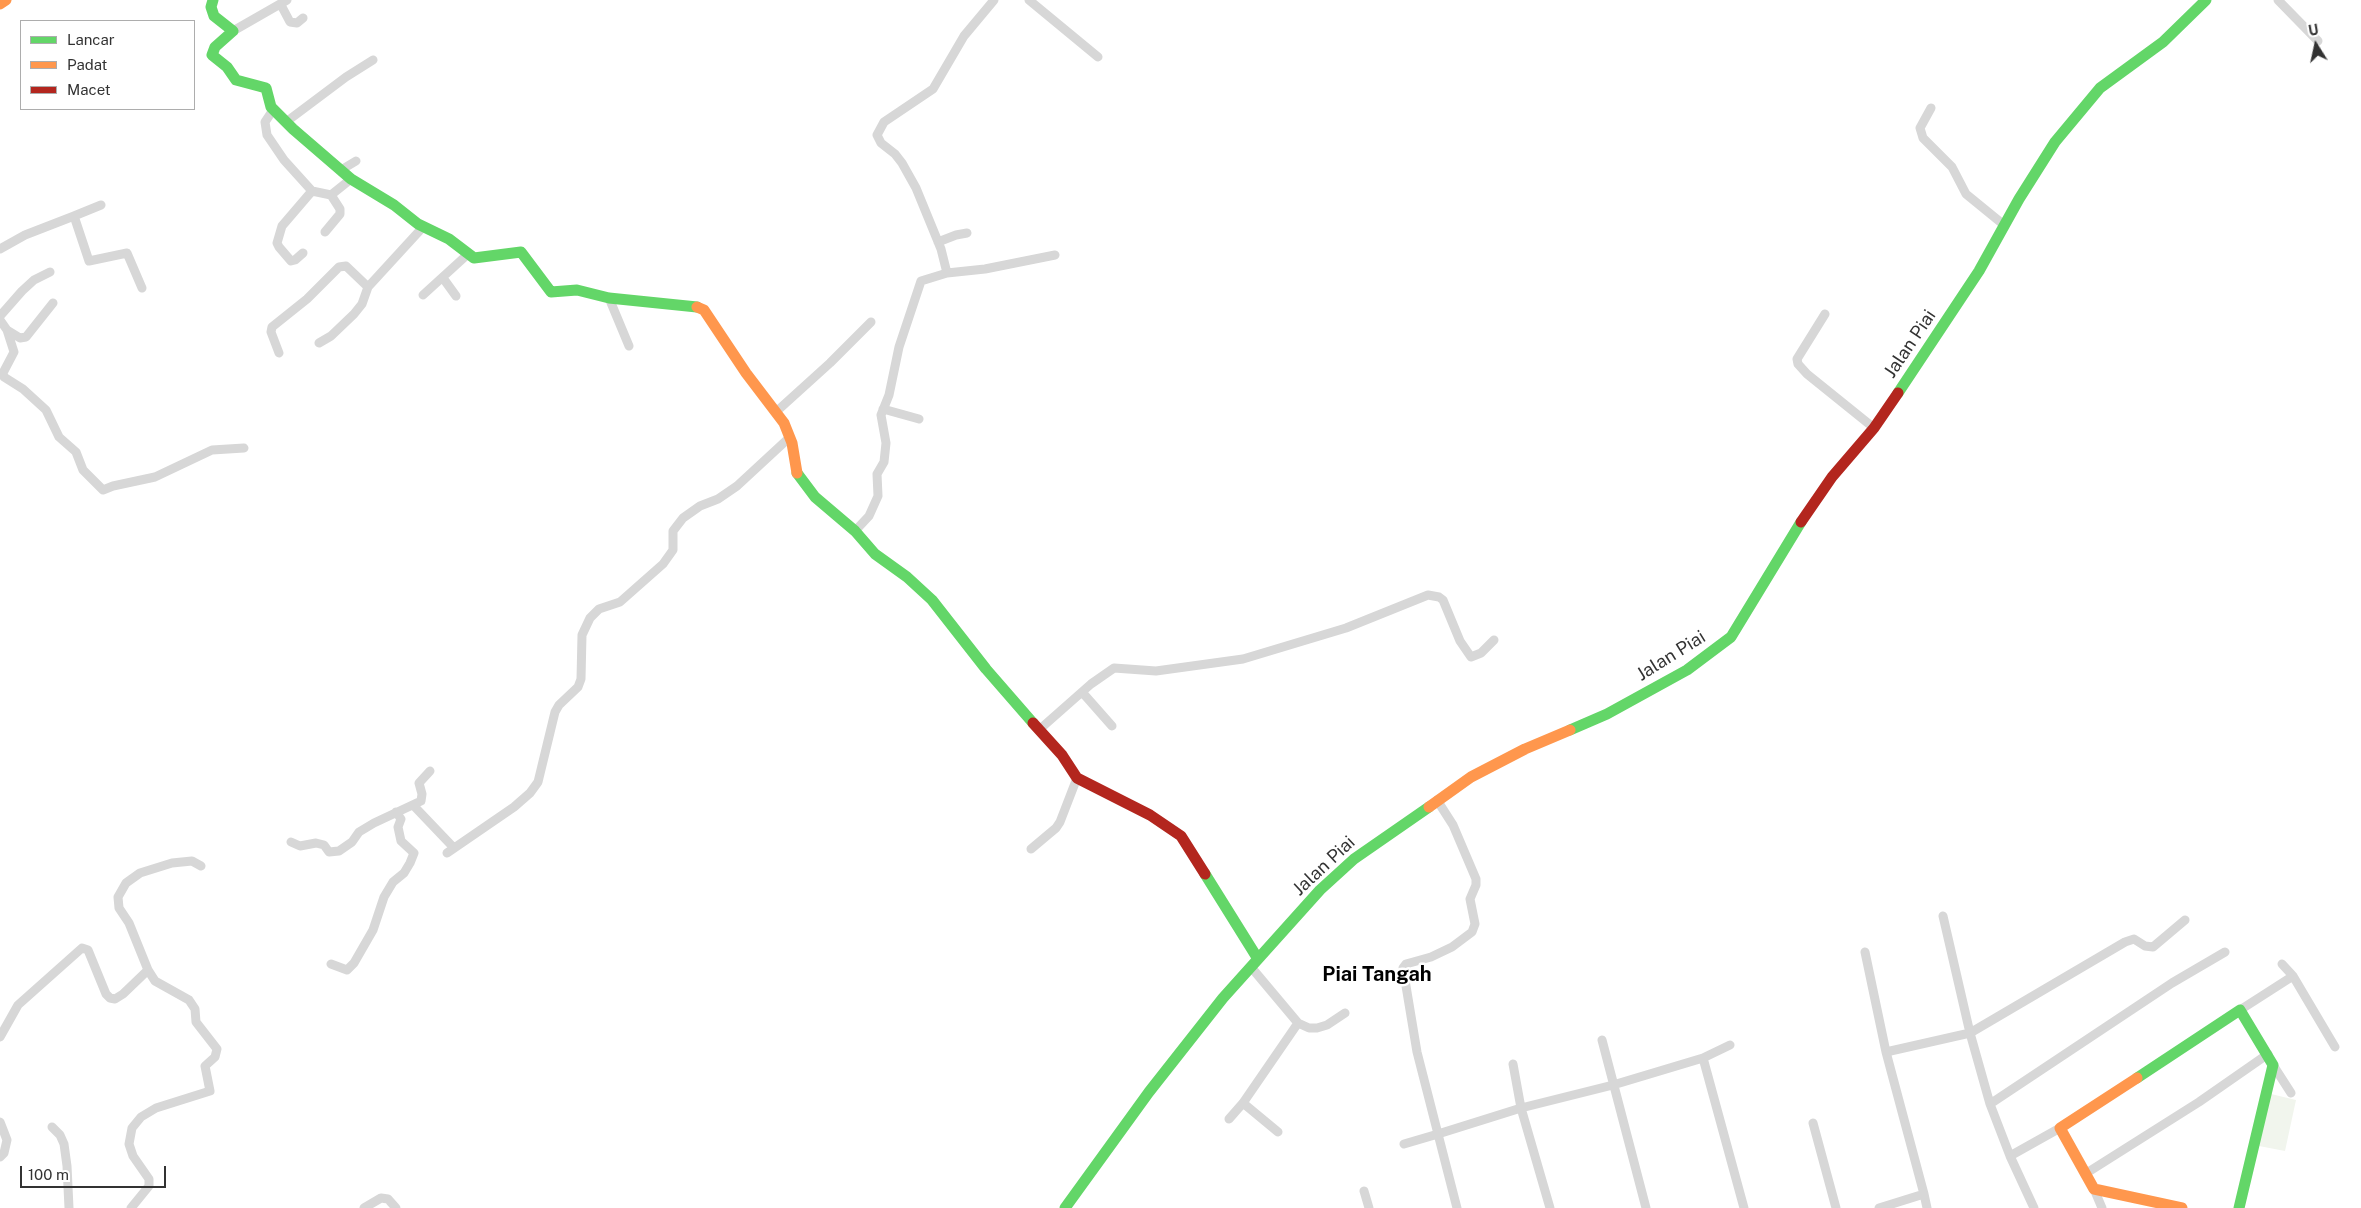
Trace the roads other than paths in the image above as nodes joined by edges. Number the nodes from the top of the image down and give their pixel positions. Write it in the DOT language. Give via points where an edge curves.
graph roads {
  1 [pos="6,0"];
  2 [pos="212,0"];
  3 [pos="994,0"];
  4 [pos="1030,0"];
  5 [pos="2206,0"];
  6 [pos="2278,0"];
  7 [pos="284,2"];
  8 [pos="0,4"];
  9 [pos="303,18"];
  10 [pos="233,31"];
  11 [pos="2318,41"];
  12 [pos="1098,57"];
  13 [pos="373,60"];
  14 [pos="1930,108"];
  15 [pos="273,110"];
  16 [pos="286,122"];
  17 [pos="356,161"];
  18 [pos="341,170"];
  19 [pos="350,178"];
  20 [pos="312,191"];
  21 [pos="331,195"];
  22 [pos="102,205"];
  23 [pos="74,216"];
  24 [pos="2004,224"];
  25 [pos="423,227"];
  26 [pos="325,232"];
  27 [pos="967,233"];
  28 [pos="938,242"];
  29 [pos="0,249"];
  30 [pos="303,253"];
  31 [pos="468,254"];
  32 [pos="1056,255"];
  33 [pos="50,272"];
  34 [pos="947,273"];
  35 [pos="443,278"];
  36 [pos="368,287"];
  37 [pos="142,288"];
  38 [pos="423,295"];
  39 [pos="456,296"];
  40 [pos="609,298"];
  41 [pos="53,303"];
  42 [pos="1825,314"];
  43 [pos="0,316"];
  44 [pos="0,320"];
  45 [pos="871,322"];
  46 [pos="6,330"];
  47 [pos="319,343"];
  48 [pos="629,346"];
  49 [pos="279,353"];
  50 [pos="883,409"];
  51 [pos="777,411"];
  52 [pos="919,419"];
  53 [pos="1874,428"];
  54 [pos="790,438"];
  55 [pos="244,448"];
  56 [pos="855,531"];
  57 [pos="1494,640"];
  58 [pos="1082,692"];
  59 [pos="1112,726"];
  60 [pos="1040,729"];
  61 [pos="430,772"];
  62 [pos="1077,778"];
  63 [pos="1436,800"];
  64 [pos="413,805"];
  65 [pos="396,812"];
  66 [pos="291,842"];
  67 [pos="1031,849"];
  68 [pos="201,866"];
  69 [pos="1943,916"];
  70 [pos="2185,920"];
  71 [pos="1865,952"];
  72 [pos="2225,952"];
  73 [pos="1254,963"];
  74 [pos="331,964"];
  75 [pos="2282,964"];
  76 [pos="148,970"];
  77 [pos="2293,976"];
  78 [pos="2240,1010"];
  79 [pos="1345,1013"];
  80 [pos="1298,1023"];
  81 [pos="1970,1033"];
  82 [pos="0,1037"];
  83 [pos="1602,1040"];
  84 [pos="1730,1045"];
  85 [pos="2335,1048"];
  86 [pos="1886,1052"];
  87 [pos="2268,1054"];
  88 [pos="1703,1058"];
  89 [pos="1512,1064"];
  90 [pos="2273,1066"];
  91 [pos="1613,1085"];
  92 [pos="2291,1093"];
  93 [pos="1243,1103"];
  94 [pos="1990,1104"];
  95 [pos="1521,1108"];
  96 [pos="1229,1119"];
  97 [pos="0,1122"];
  98 [pos="1813,1123"];
  99 [pos="52,1127"];
  100 [pos="2060,1128"];
  101 [pos="1278,1132"];
  102 [pos="1438,1134"];
  103 [pos="1404,1144"];
  104 [pos="0,1156"];
  105 [pos="2010,1156"];
  106 [pos="2085,1174"];
  107 [pos="2094,1188"];
  108 [pos="1364,1191"];
  109 [pos="1924,1194"];
  110 [pos="69,1208"];
  111 [pos="131,1208"];
  112 [pos="364,1208"];
  113 [pos="396,1208"];
  114 [pos="1065,1208"];
  115 [pos="1369,1208"];
  116 [pos="1457,1208"];
  117 [pos="1550,1208"];
  118 [pos="1646,1208"];
  119 [pos="1744,1208"];
  120 [pos="1836,1208"];
  121 [pos="1879,1208"];
  122 [pos="1927,1208"];
  123 [pos="2034,1208"];
  124 [pos="2102,1208"];
  125 [pos="2182,1208"];
  126 [pos="2239,1208"];
  1 -- 8 [label="street"];
  2 -- 10 [label="street" via="214,16"];
  3 -- 28 [label="street" via="964,36 933,89 896,112 878,129 878,138 895,154 912,180"];
  4 -- 12 [label="street"];
  5 -- 24 [label="street, Jalan Piai" via="2163,42 2100,88 2085,104 2046,155"];
  6 -- 11 [label="street"];
  7 -- 9 [label="street" via="290,22"];
  7 -- 10 [label="street"];
  10 -- 15 [label="street" via="214,47 212,55 227,67 236,80 266,88"];
  13 -- 16 [label="street" via="346,76"];
  14 -- 24 [label="street" via="1920,128 1923,138 1952,168 1966,194"];
  15 -- 16 [label="street"];
  15 -- 20 [label="street" via="265,122 267,135"];
  16 -- 18 [label="street"];
  17 -- 18 [label="street"];
  18 -- 19 [label="street"];
  19 -- 21 [label="street"];
  19 -- 25 [label="street"];
  20 -- 21 [label="street"];
  20 -- 30 [label="street" via="282,226 277,243 292,261"];
  21 -- 26 [label="street" via="340,208 340,214"];
  22 -- 23 [label="street"];
  23 -- 29 [label="street" via="25,235"];
  23 -- 37 [label="street" via="90,261 127,253"];
  24 -- 53 [label="street, Jalan Piai" via="1979,271"];
  25 -- 31 [label="street" via="449,239"];
  25 -- 36 [label="street"];
  27 -- 28 [label="street"];
  28 -- 34 [label="street"];
  31 -- 35 [label="street"];
  31 -- 40 [label="street" via="481,258 520,252 551,292 558,294 577,290"];
  32 -- 34 [label="street"];
  33 -- 43 [label="street" via="34,280"];
  34 -- 50 [label="street" via="924,278 917,286"];
  35 -- 38 [label="street"];
  35 -- 39 [label="street"];
  36 -- 47 [label="street" via="359,308 331,336"];
  36 -- 49 [label="street" via="346,266 339,266 271,329"];
  40 -- 48 [label="street"];
  40 -- 51 [label="street" via="704,310 746,373"];
  41 -- 46 [label="street" via="26,338"];
  42 -- 53 [label="street" via="1797,359 1798,364"];
  44 -- 46 [label="street"];
  45 -- 51 [label="street"];
  46 -- 55 [label="street" via="14,354 4,377 46,410 59,437 76,452 83,470 103,490 161,475 202,453"];
  50 -- 52 [label="street"];
  50 -- 56 [label="street" via="880,415 886,443 884,462 877,474 878,496 869,516"];
  51 -- 54 [label="street"];
  53 -- 63 [label="street, Jalan Piai" via="1832,477 1731,637 1716,650 1687,670 1607,714 1492,766"];
  54 -- 56 [label="street" via="800,479 815,497"];
  54 -- 64 [label="street" via="737,486 683,518 673,531 673,550 663,564 620,602 599,609 590,618 582,635 581,679 578,687 555,712 538,782 530,793 451,851"];
  56 -- 60 [label="street" via="875,554 932,600 986,669"];
  57 -- 58 [label="street" via="1476,657 1469,656 1443,600 1439,596 1428,595 1346,628 1259,656 1156,672 1114,668"];
  58 -- 59 [label="street"];
  58 -- 60 [label="street"];
  60 -- 62 [label="street"];
  61 -- 64 [label="street" via="419,783 421,801"];
  62 -- 67 [label="street" via="1060,822"];
  62 -- 73 [label="street" via="1150,815 1181,836"];
  63 -- 73 [label="street, Jalan Piai" via="1339,872"];
  63 -- 102 [label="street" via="1461,841 1476,882 1470,899 1475,924 1472,932 1452,947 1403,968 1417,1052"];
  64 -- 65 [label="street"];
  65 -- 66 [label="street" via="359,832 339,851 329,852 324,845 300,846"];
  65 -- 74 [label="street" via="401,819 398,827 401,840 414,853 410,863 384,897 373,930 354,963 347,970"];
  68 -- 76 [label="street" via="192,861 172,863 140,873 120,892 119,908 129,923"];
  69 -- 81 [label="street"];
  70 -- 81 [label="street" via="2153,947 2134,939 2124,942"];
  71 -- 86 [label="street"];
  72 -- 94 [label="street" via="2172,983"];
  73 -- 80 [label="street"];
  73 -- 114 [label="street, Jalan Piai" via="1154,1086"];
  75 -- 77 [label="street"];
  76 -- 82 [label="street" via="124,994 110,998 88,950 82,948 18,1005"];
  76 -- 111 [label="street" via="161,986 189,1000 195,1009 196,1022 213,1042 216,1054 205,1066 210,1091 156,1108 132,1128 129,1144 150,1186"];
  77 -- 78 [label="street"];
  77 -- 85 [label="street"];
  78 -- 87 [label="street"];
  78 -- 100 [label="street"];
  79 -- 80 [label="street" via="1317,1028"];
  80 -- 93 [label="street"];
  81 -- 86 [label="street"];
  81 -- 94 [label="street"];
  83 -- 91 [label="street"];
  84 -- 88 [label="street"];
  86 -- 109 [label="street"];
  87 -- 90 [label="street"];
  87 -- 106 [label="street"];
  88 -- 91 [label="street"];
  88 -- 119 [label="street"];
  89 -- 95 [label="street"];
  90 -- 92 [label="street"];
  90 -- 126 [label="street"];
  91 -- 95 [label="street"];
  91 -- 118 [label="street"];
  93 -- 96 [label="street"];
  93 -- 101 [label="street"];
  94 -- 105 [label="street"];
  95 -- 102 [label="street"];
  95 -- 117 [label="street"];
  97 -- 104 [label="street" via="7,1140"];
  98 -- 120 [label="street"];
  99 -- 110 [label="street" via="64,1144"];
  100 -- 105 [label="street"];
  100 -- 106 [label="street"];
  102 -- 103 [label="street"];
  102 -- 116 [label="street"];
  105 -- 123 [label="street"];
  106 -- 107 [label="street"];
  107 -- 124 [label="street"];
  107 -- 125 [label="street"];
  108 -- 115 [label="street"];
  109 -- 121 [label="street"];
  109 -- 122 [label="street"];
  112 -- 113 [label="street" via="380,1198 388,1199"];
}
